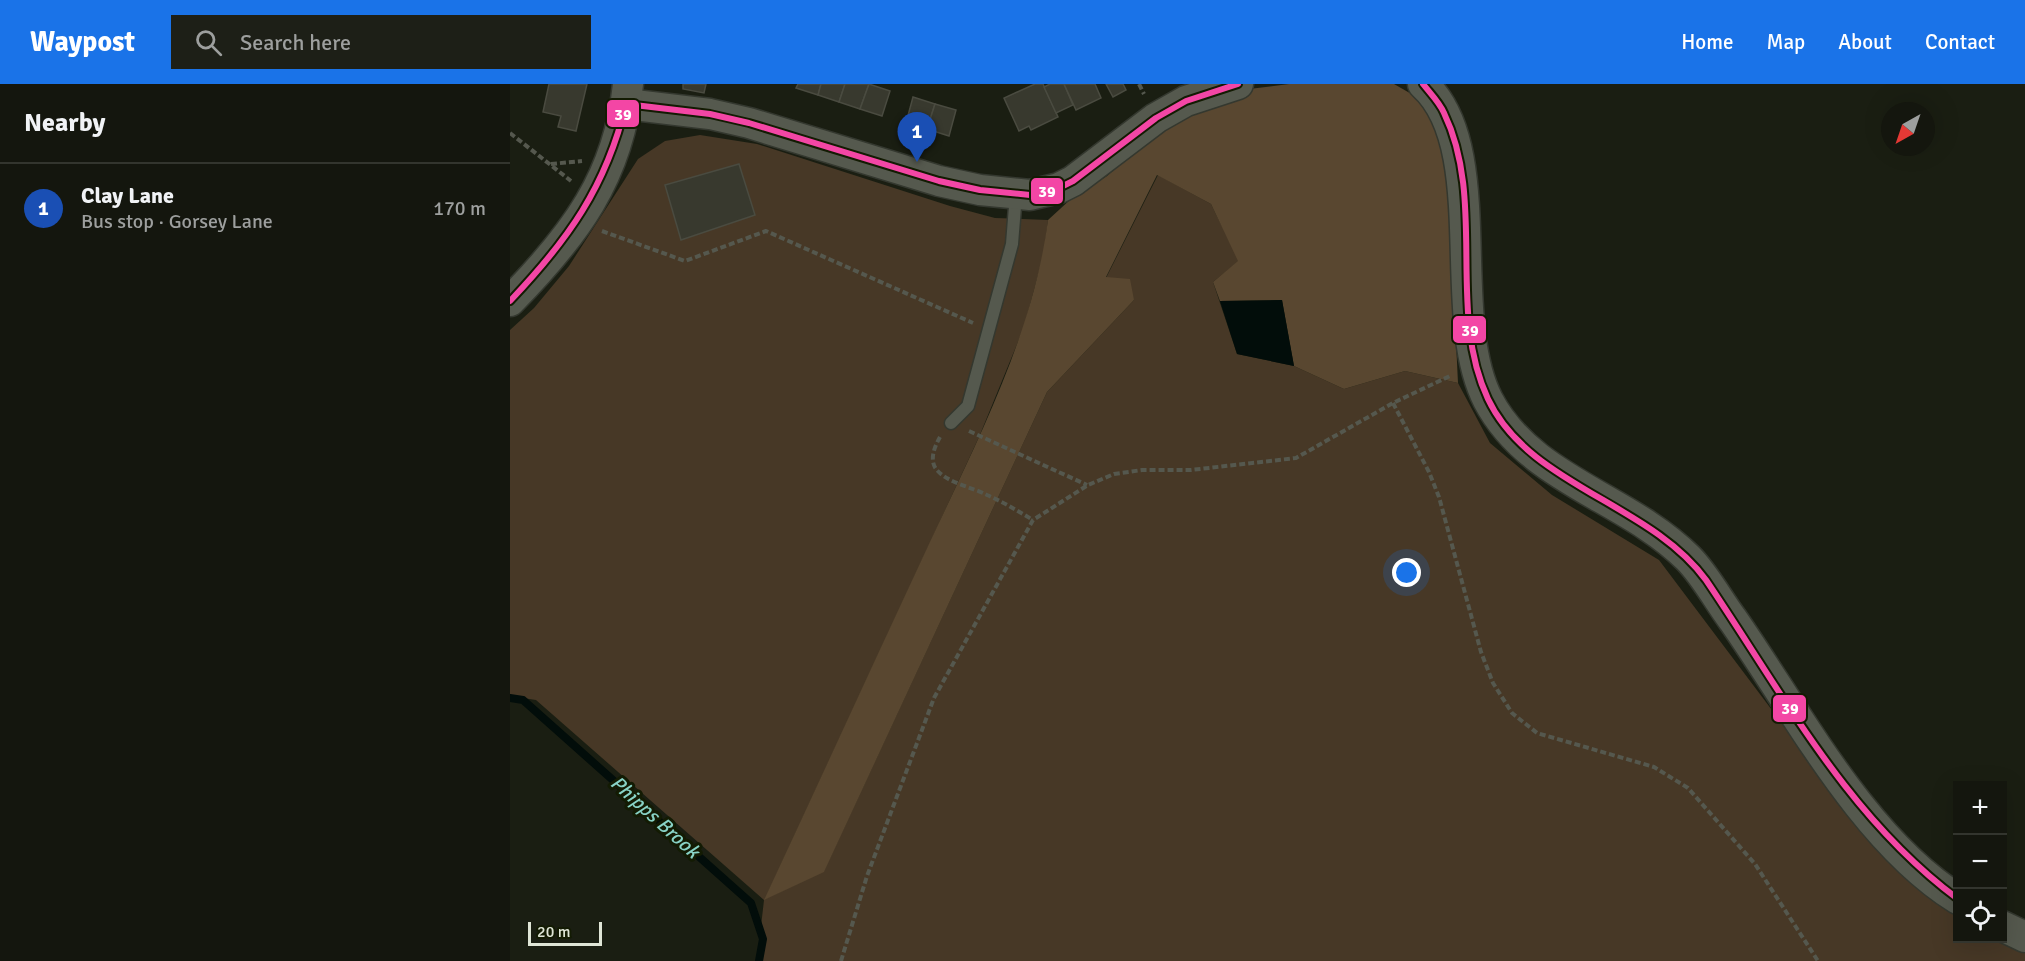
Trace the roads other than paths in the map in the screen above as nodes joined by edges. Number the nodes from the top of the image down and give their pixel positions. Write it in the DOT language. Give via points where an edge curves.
graph roads {
  1 [pos="1238,84"];
  2 [pos="1423,84"];
  3 [pos="627,94"];
  4 [pos="1016,194"];
  5 [pos="510,301"];
  6 [pos="951,423"];
  7 [pos="1953,894"];
  8 [pos="2007,929"];
  9 [pos="2025,937"];
  1 -- 4 [label="street" via="1186,101 1156,118 1091,170 1059,188"];
  2 -- 7 [label="street" via="1441,104 1454,133 1475,365 1489,401 1526,449 1635,518 1688,558 1854,801 1899,849"];
  3 -- 4 [label="street" via="749,123 939,181"];
  3 -- 5 [label="street" via="619,140 608,169 578,222"];
  4 -- 6 [label="lane" via="1012,244 968,406"];
  8 -- 9 [label="street"];
}
